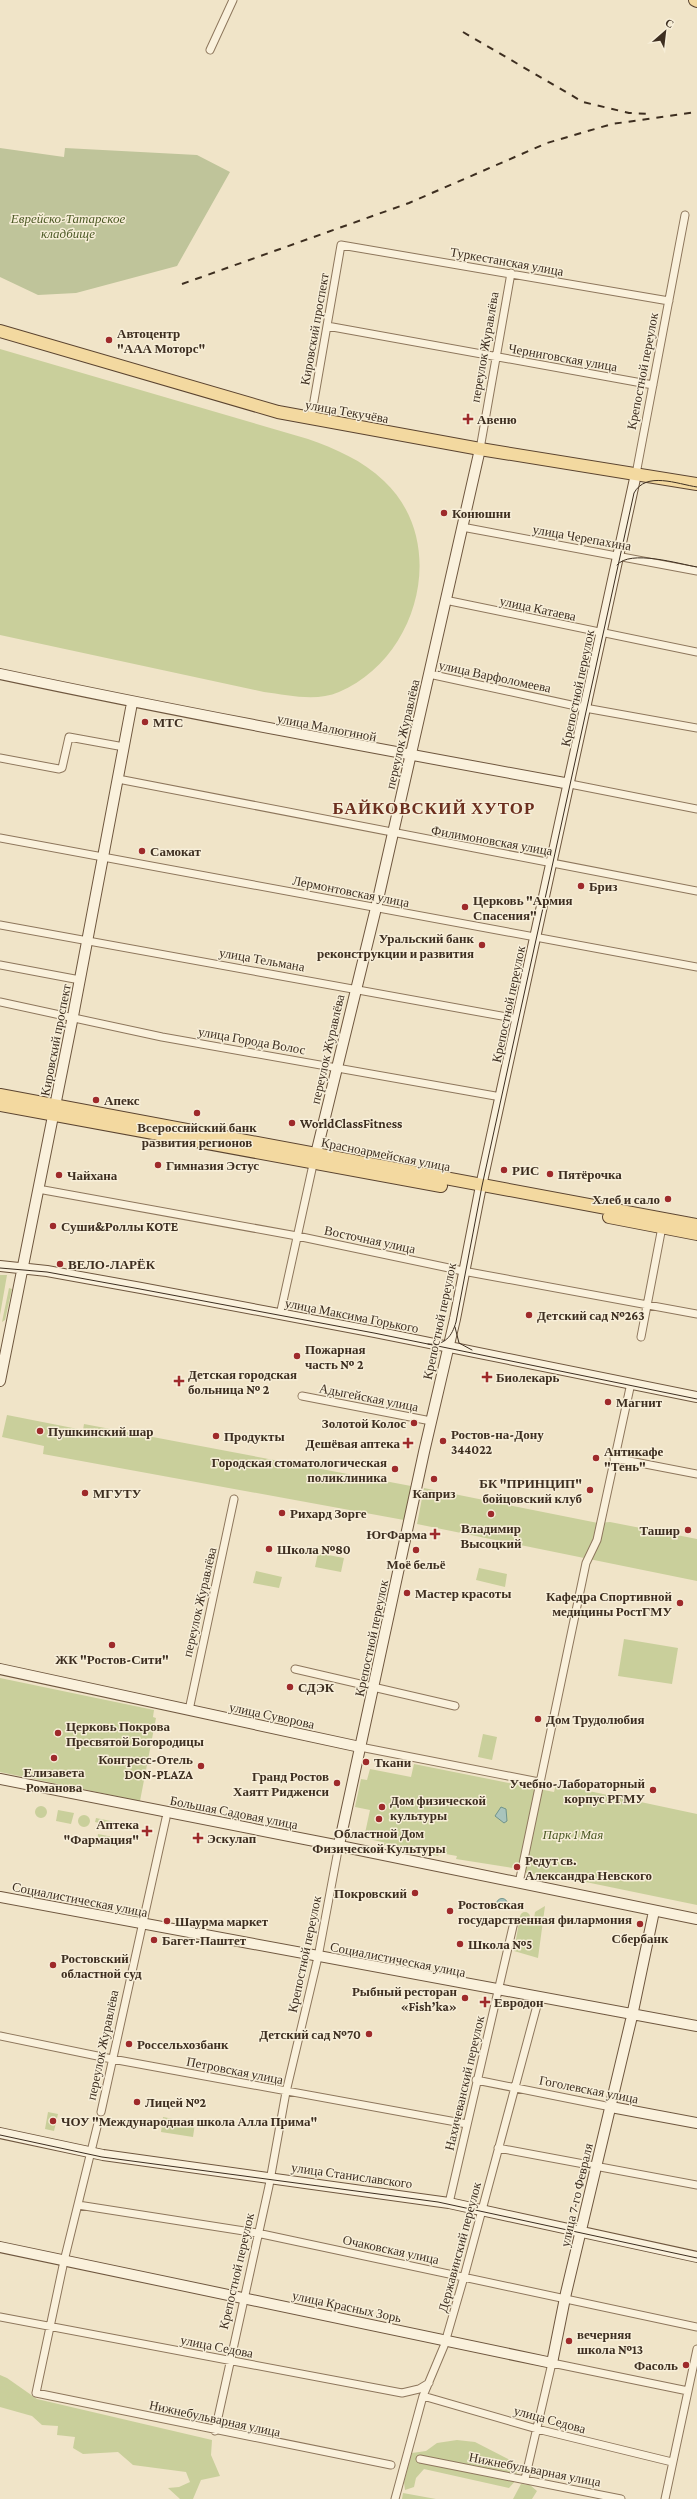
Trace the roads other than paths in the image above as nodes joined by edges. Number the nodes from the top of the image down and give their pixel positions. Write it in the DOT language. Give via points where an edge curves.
graph roads {
  1 [pos="233,0"];
  2 [pos="210,50"];
  3 [pos="685,215"];
  4 [pos="342,245"];
  5 [pos="510,273"];
  6 [pos="668,301"];
  7 [pos="327,326"];
  8 [pos="0,331"];
  9 [pos="495,357"];
  10 [pos="653,385"];
  11 [pos="311,418"];
  12 [pos="480,449"];
  13 [pos="636,474"];
  14 [pos="697,484"];
  15 [pos="462,527"];
  16 [pos="620,556"];
  17 [pos="697,571"];
  18 [pos="445,600"];
  19 [pos="602,634"];
  20 [pos="697,652"];
  21 [pos="0,674"];
  22 [pos="429,674"];
  23 [pos="132,702"];
  24 [pos="586,708"];
  25 [pos="697,728"];
  26 [pos="124,747"];
  27 [pos="410,756"];
  28 [pos="0,758"];
  29 [pos="118,779"];
  30 [pos="570,784"];
  31 [pos="697,809"];
  32 [pos="393,834"];
  33 [pos="0,838"];
  34 [pos="103,857"];
  35 [pos="551,862"];
  36 [pos="697,891"];
  37 [pos="376,908"];
  38 [pos="0,925"];
  39 [pos="534,938"];
  40 [pos="88,940"];
  41 [pos="0,965"];
  42 [pos="697,967"];
  43 [pos="80,980"];
  44 [pos="355,988"];
  45 [pos="0,1002"];
  46 [pos="73,1016"];
  47 [pos="518,1019"];
  48 [pos="336,1067"];
  49 [pos="0,1095"];
  50 [pos="501,1097"];
  51 [pos="0,1104"];
  52 [pos="54,1109"];
  53 [pos="315,1159"];
  54 [pos="38,1189"];
  55 [pos="480,1190"];
  56 [pos="697,1225"];
  57 [pos="662,1227"];
  58 [pos="697,1234"];
  59 [pos="297,1236"];
  60 [pos="0,1266"];
  61 [pos="22,1269"];
  62 [pos="463,1271"];
  63 [pos="647,1304"];
  64 [pos="280,1314"];
  65 [pos="697,1314"];
  66 [pos="641,1337"];
  67 [pos="448,1347"];
  68 [pos="0,1381"];
  69 [pos="631,1383"];
  70 [pos="302,1396"];
  71 [pos="697,1398"];
  72 [pos="431,1421"];
  73 [pos="614,1458"];
  74 [pos="697,1474"];
  75 [pos="234,1499"];
  76 [pos="0,1669"];
  77 [pos="295,1669"];
  78 [pos="374,1689"];
  79 [pos="455,1706"];
  80 [pos="189,1710"];
  81 [pos="360,1747"];
  82 [pos="0,1779"];
  83 [pos="539,1782"];
  84 [pos="0,1786"];
  85 [pos="166,1818"];
  86 [pos="338,1849"];
  87 [pos="519,1882"];
  88 [pos="0,1897"];
  89 [pos="654,1916"];
  90 [pos="697,1919"];
  91 [pos="514,1922"];
  92 [pos="142,1924"];
  93 [pos="697,1925"];
  94 [pos="318,1957"];
  95 [pos="499,1991"];
  96 [pos="539,1998"];
  97 [pos="632,2016"];
  98 [pos="697,2026"];
  99 [pos="0,2036"];
  100 [pos="112,2059"];
  101 [pos="476,2080"];
  102 [pos="515,2087"];
  103 [pos="286,2092"];
  104 [pos="611,2107"];
  105 [pos="101,2112"];
  106 [pos="98,2123"];
  107 [pos="697,2123"];
  108 [pos="467,2124"];
  109 [pos="0,2133"];
  110 [pos="498,2148"];
  111 [pos="91,2152"];
  112 [pos="595,2167"];
  113 [pos="270,2177"];
  114 [pos="697,2185"];
  115 [pos="449,2203"];
  116 [pos="78,2205"];
  117 [pos="482,2210"];
  118 [pos="581,2231"];
  119 [pos="257,2233"];
  120 [pos="0,2247"];
  121 [pos="697,2257"];
  122 [pos="64,2261"];
  123 [pos="464,2276"];
  124 [pos="243,2298"];
  125 [pos="565,2298"];
  126 [pos="0,2317"];
  127 [pos="50,2326"];
  128 [pos="697,2327"];
  129 [pos="446,2340"];
  130 [pos="697,2349"];
  131 [pos="229,2361"];
  132 [pos="552,2363"];
  133 [pos="429,2383"];
  134 [pos="688,2391"];
  135 [pos="423,2396"];
  136 [pos="537,2429"];
  137 [pos="215,2431"];
  138 [pos="420,2460"];
  139 [pos="672,2462"];
  140 [pos="391,2466"];
  141 [pos="525,2479"];
  142 [pos="395,2499"];
  143 [pos="621,2499"];
  144 [pos="665,2499"];
  1 -- 2 [label="street"];
  3 -- 6 [label="street, Крепостной переулок"];
  4 -- 5 [label="street, Туркестанская улица"];
  4 -- 7 [label="street, Кировский проспект"];
  5 -- 6 [label="street, Туркестанская улица"];
  5 -- 9 [label="street, переулок Журавлёва"];
  6 -- 10 [label="street, Крепостной переулок"];
  7 -- 9 [label="street, Черниговская улица"];
  7 -- 11 [label="street, Кировский проспект"];
  8 -- 11 [label="main road, улица Текучёва" via="278,412"];
  9 -- 10 [label="street, Черниговская улица"];
  9 -- 12 [label="street, переулок Журавлёва"];
  10 -- 13 [label="street, Крепостной переулок"];
  11 -- 12 [label="main road, улица Текучёва"];
  12 -- 13 [label="main road, улица Текучёва"];
  12 -- 15 [label="street, переулок Журавлёва"];
  13 -- 14 [label="main road, улица Текучёва"];
  13 -- 16 [label="street, Крепостной переулок"];
  15 -- 16 [label="street, улица Черепахина"];
  15 -- 18 [label="street, переулок Журавлёва"];
  16 -- 17 [label="street, улица Черепахина"];
  16 -- 19 [label="street, Крепостной переулок"];
  18 -- 19 [label="street, улица Катаева"];
  18 -- 22 [label="street, переулок Журавлёва"];
  19 -- 20 [label="street, улица Катаева"];
  19 -- 24 [label="street, Крепостной переулок"];
  21 -- 23 [label="street, улица Малюгиной"];
  22 -- 24 [label="street, улица Варфоломеева"];
  22 -- 27 [label="street, переулок Журавлёва"];
  23 -- 26 [label="street, Кировский проспект"];
  23 -- 27 [label="street, улица Малюгиной"];
  24 -- 25 [label="street, улица Варфоломеева"];
  24 -- 30 [label="street, Крепостной переулок"];
  26 -- 28 [label="street" via="69,737 60,770"];
  26 -- 29 [label="street, Кировский проспект"];
  27 -- 30 [label="street, улица Малюгиной"];
  27 -- 32 [label="street, переулок Журавлёва"];
  29 -- 32 [label="street, Филимоновская улица"];
  29 -- 34 [label="street, Кировский проспект"];
  30 -- 31 [label="street, улица Малюгиной"];
  30 -- 35 [label="street, Крепостной переулок"];
  32 -- 35 [label="street, Филимоновская улица"];
  32 -- 37 [label="street, переулок Журавлёва"];
  33 -- 34 [label="street, Лермонтовская улица"];
  34 -- 37 [label="street, Лермонтовская улица"];
  34 -- 40 [label="street, Кировский проспект"];
  35 -- 36 [label="street, Филимоновская улица"];
  35 -- 39 [label="street, Крепостной переулок"];
  37 -- 39 [label="street, Лермонтовская улица"];
  37 -- 44 [label="street, переулок Журавлёва"];
  38 -- 40 [label="street, улица Тельмана"];
  39 -- 42 [label="street, Лермонтовская улица"];
  39 -- 47 [label="street, Крепостной переулок"];
  40 -- 43 [label="street, Кировский проспект"];
  40 -- 44 [label="street, улица Тельмана"];
  41 -- 43 [label="street"];
  43 -- 46 [label="street, Кировский проспект"];
  44 -- 47 [label="street, улица Тельмана"];
  44 -- 48 [label="street, переулок Журавлёва"];
  45 -- 46 [label="street, улица Города Волос"];
  46 -- 48 [label="street, улица Города Волос" via="162,1037"];
  46 -- 52 [label="street, Кировский проспект"];
  47 -- 50 [label="street, Крепостной переулок"];
  48 -- 50 [label="street, улица Города Волос"];
  48 -- 53 [label="street, переулок Журавлёва"];
  49 -- 52 [label="main road, Красноармейская улица"];
  50 -- 55 [label="street, Крепостной переулок"];
  51 -- 52 [label="main road, Красноармейская улица"];
  52 -- 53 [label="main road, Красноармейская улица"];
  52 -- 54 [label="street, Кировский проспект"];
  53 -- 55 [label="main road, Красноармейская улица"];
  53 -- 59 [label="street, переулок Журавлёва"];
  54 -- 59 [label="street, Восточная улица"];
  54 -- 61 [label="street, Кировский проспект"];
  55 -- 56 [label="main road, Красноармейская улица"];
  55 -- 57 [label="main road, Красноармейская улица"];
  55 -- 62 [label="street, Крепостной переулок"];
  57 -- 58 [label="main road, Красноармейская улица"];
  57 -- 63 [label="street"];
  59 -- 62 [label="street, Восточная улица"];
  59 -- 64 [label="street, переулок Журавлёва"];
  60 -- 61 [label="street, улица Максима Горького"];
  61 -- 64 [label="street, улица Максима Горького" via="56,1272"];
  61 -- 68 [label="street, Кировский проспект"];
  62 -- 63 [label="street, Восточная улица"];
  62 -- 67 [label="street, Крепостной переулок"];
  63 -- 65 [label="street, Восточная улица"];
  63 -- 66 [label="street"];
  64 -- 67 [label="street, улица Максима Горького"];
  67 -- 69 [label="street, улица Максима Горького"];
  67 -- 72 [label="street, Крепостной переулок"];
  69 -- 71 [label="street, улица Максима Горького"];
  69 -- 73 [label="street"];
  70 -- 72 [label="street, Адыгейская улица"];
  72 -- 78 [label="street, Крепостной переулок"];
  73 -- 74 [label="street"];
  73 -- 83 [label="street" via="595,1547 586,1563"];
  75 -- 80 [label="street, переулок Журавлёва"];
  76 -- 80 [label="street, улица Суворова"];
  77 -- 78 [label="street"];
  78 -- 79 [label="street"];
  78 -- 81 [label="street, Крепостной переулок"];
  80 -- 81 [label="street, улица Суворова"];
  81 -- 83 [label="street, улица Суворова"];
  81 -- 86 [label="street, Крепостной переулок"];
  82 -- 86 [label="street, Большая Садовая улица"];
  83 -- 87 [label="street"];
  84 -- 85 [label="street, Большая Садовая улица"];
  85 -- 86 [label="street, Большая Садовая улица"];
  85 -- 92 [label="street, переулок Журавлёва"];
  86 -- 87 [label="street, Большая Садовая улица"];
  86 -- 89 [label="street, Большая Садовая улица"];
  86 -- 94 [label="street, Крепостной переулок"];
  87 -- 90 [label="street, Большая Садовая улица"];
  88 -- 92 [label="street, Социалистическая улица"];
  89 -- 93 [label="street, Большая Садовая улица"];
  89 -- 97 [label="street, улица 7-го Февраля"];
  91 -- 95 [label="street, Нахичеванский переулок"];
  92 -- 94 [label="street, Социалистическая улица"];
  92 -- 100 [label="street, переулок Журавлёва"];
  94 -- 95 [label="street, Социалистическая улица"];
  94 -- 103 [label="street, Крепостной переулок"];
  95 -- 96 [label="street, Социалистическая улица"];
  95 -- 101 [label="street, Нахичеванский переулок"];
  96 -- 97 [label="street, Социалистическая улица"];
  96 -- 102 [label="street, Державинский переулок"];
  97 -- 98 [label="street, Социалистическая улица"];
  97 -- 104 [label="street, улица 7-го Февраля"];
  99 -- 100 [label="street, Петровская улица"];
  100 -- 103 [label="street, Петровская улица"];
  100 -- 105 [label="street, переулок Журавлёва"];
  101 -- 102 [label="street, Гоголевская улица"];
  101 -- 108 [label="street, Нахичеванский переулок"];
  102 -- 104 [label="street, Гоголевская улица"];
  102 -- 110 [label="street, Державинский переулок"];
  103 -- 108 [label="street, Петровская улица"];
  103 -- 113 [label="street, Крепостной переулок"];
  104 -- 107 [label="street, Гоголевская улица"];
  104 -- 112 [label="street, улица 7-го Февраля"];
  106 -- 111 [label="street"];
  108 -- 115 [label="street, Нахичеванский переулок"];
  109 -- 111 [label="street, улица Станиславского"];
  110 -- 112 [label="street"];
  110 -- 117 [label="street, Державинский переулок"];
  111 -- 113 [label="street, улица Станиславского"];
  111 -- 116 [label="street"];
  112 -- 114 [label="street"];
  112 -- 118 [label="street, улица 7-го Февраля"];
  113 -- 115 [label="street, улица Станиславского"];
  113 -- 119 [label="street, Крепостной переулок"];
  115 -- 117 [label="street, улица Станиславского"];
  116 -- 119 [label="street, Очаковская улица"];
  116 -- 122 [label="street"];
  117 -- 118 [label="street, улица Станиславского"];
  117 -- 123 [label="street, Державинский переулок"];
  118 -- 121 [label="street, улица Станиславского"];
  118 -- 125 [label="street, улица 7-го Февраля"];
  119 -- 123 [label="street, Очаковская улица"];
  119 -- 124 [label="street, Крепостной переулок"];
  120 -- 122 [label="street, улица Красных Зорь"];
  122 -- 124 [label="street, улица Красных Зорь"];
  122 -- 127 [label="street"];
  123 -- 125 [label="street, Очаковская улица"];
  123 -- 129 [label="street, Державинский переулок"];
  124 -- 129 [label="street, улица Красных Зорь"];
  124 -- 131 [label="street, Крепостной переулок"];
  125 -- 128 [label="street, Очаковская улица"];
  125 -- 132 [label="street, улица 7-го Февраля"];
  126 -- 127 [label="street, улица Седова"];
  127 -- 131 [label="street, улица Седова"];
  127 -- 137 [label="street, Нижнебульварная улица" via="36,2393"];
  129 -- 132 [label="street, улица Красных Зорь"];
  129 -- 133 [label="street, Державинский переулок"];
  130 -- 134 [label="street"];
  131 -- 133 [label="street, улица Седова" via="402,2393 419,2389"];
  131 -- 137 [label="street, Крепостной переулок"];
  132 -- 134 [label="street, улица Красных Зорь"];
  132 -- 136 [label="street, улица 7-го Февраля"];
  133 -- 135 [label="street, Державинский переулок"];
  134 -- 139 [label="street"];
  135 -- 136 [label="street, улица Седова"];
  135 -- 142 [label="street, Державинский переулок"];
  136 -- 139 [label="street, улица Седова"];
  136 -- 141 [label="street, улица 7-го Февраля"];
  137 -- 140 [label="street, Нижнебульварная улица"];
  138 -- 141 [label="street, Нижнебульварная улица"];
  139 -- 144 [label="street"];
  141 -- 143 [label="street, Нижнебульварная улица"];
}
